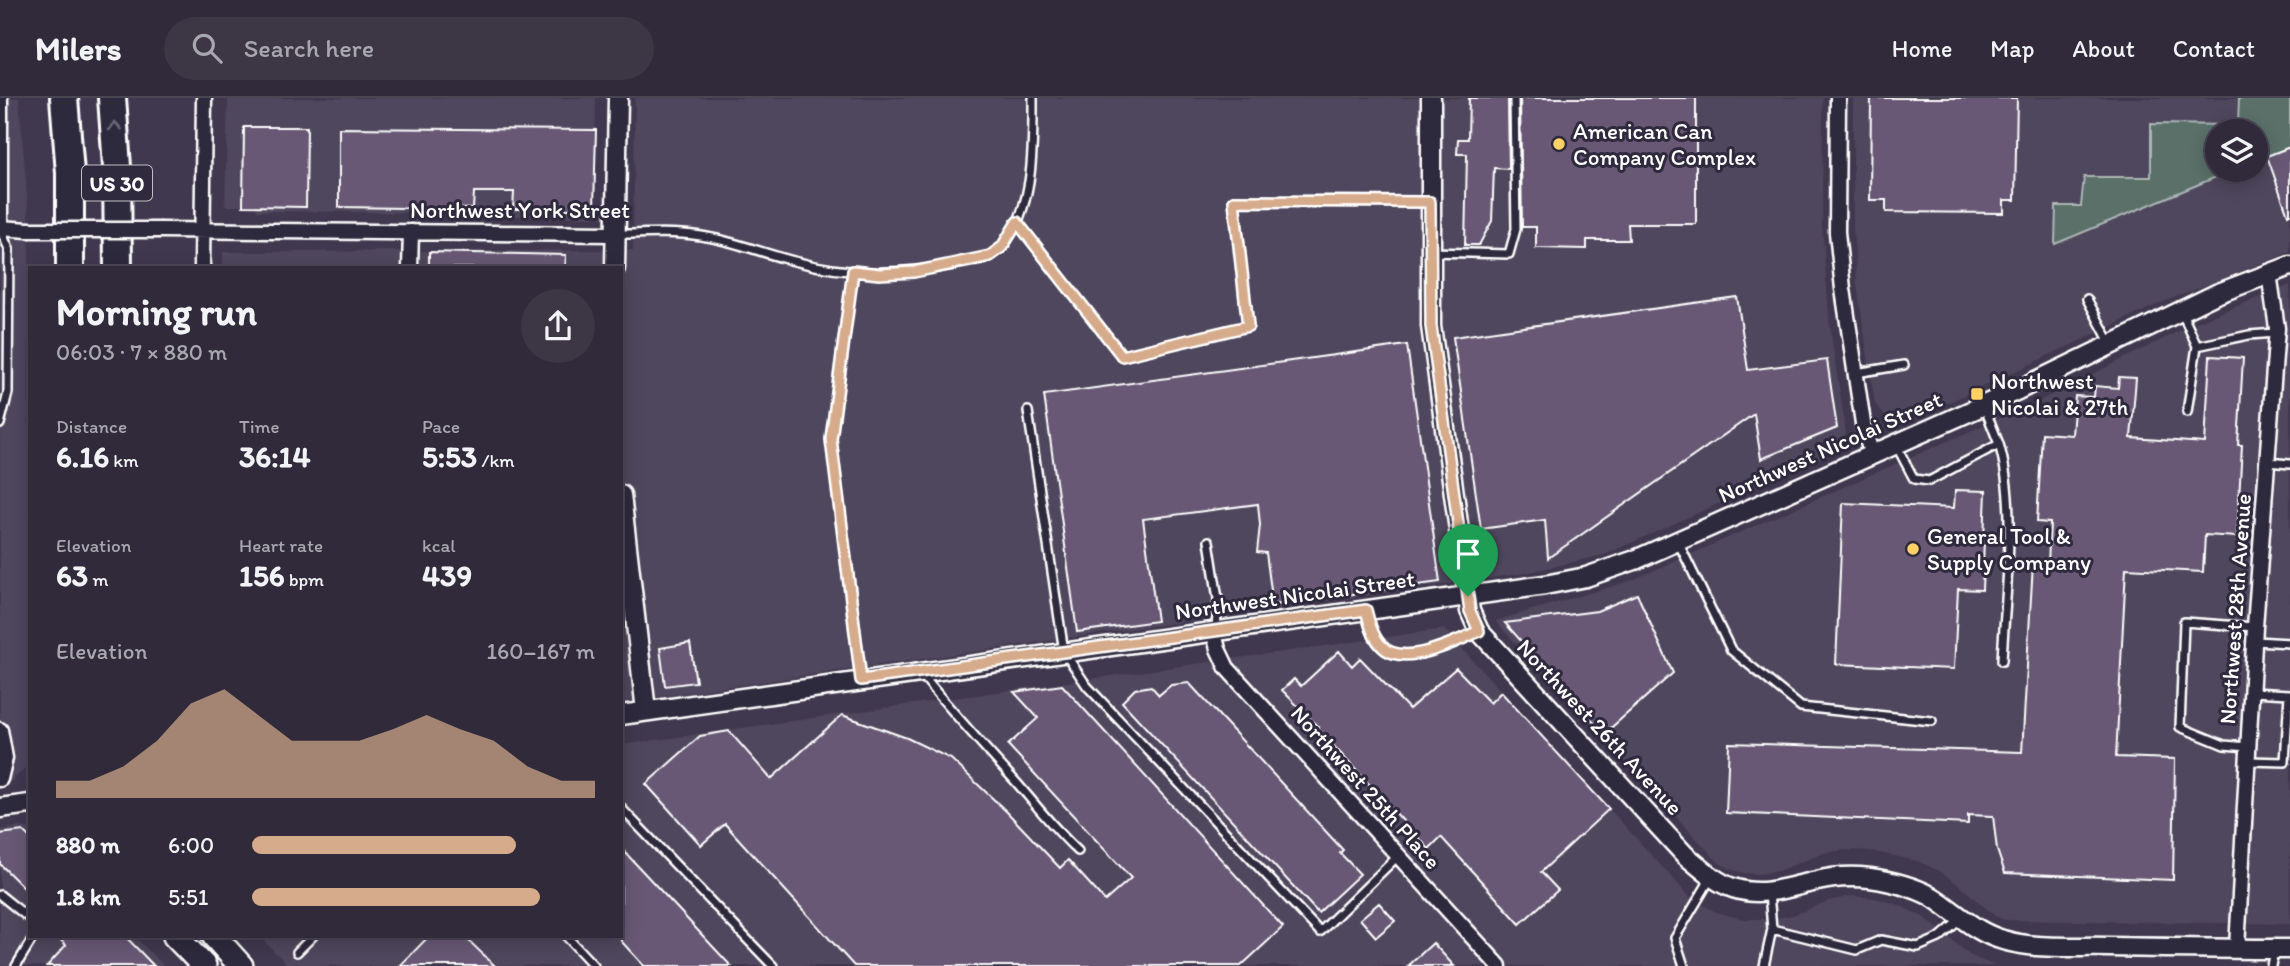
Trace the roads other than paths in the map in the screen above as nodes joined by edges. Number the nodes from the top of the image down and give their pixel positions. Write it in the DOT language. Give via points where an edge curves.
graph roads {
  1 [pos="0,98"];
  2 [pos="64,98"];
  3 [pos="112,98"];
  4 [pos="204,98"];
  5 [pos="618,98"];
  6 [pos="1033,98"];
  7 [pos="1431,98"];
  8 [pos="1514,98"];
  9 [pos="1838,98"];
  10 [pos="1430,202"];
  11 [pos="1017,222"];
  12 [pos="0,228"];
  13 [pos="202,230"];
  14 [pos="411,232"];
  15 [pos="616,234"];
  16 [pos="1430,252"];
  17 [pos="70,266"];
  18 [pos="118,266"];
  19 [pos="202,266"];
  20 [pos="410,266"];
  21 [pos="615,266"];
  22 [pos="2290,266"];
  23 [pos="853,271"];
  24 [pos="2269,273"];
  25 [pos="2087,299"];
  26 [pos="2181,310"];
  27 [pos="2276,333"];
  28 [pos="2111,344"];
  29 [pos="2197,346"];
  30 [pos="1904,365"];
  31 [pos="1856,373"];
  32 [pos="1984,405"];
  33 [pos="1028,411"];
  34 [pos="2188,412"];
  35 [pos="0,424"];
  36 [pos="1896,444"];
  37 [pos="1998,444"];
  38 [pos="1872,455"];
  39 [pos="2267,462"];
  40 [pos="2290,464"];
  41 [pos="623,515"];
  42 [pos="1209,541"];
  43 [pos="1677,541"];
  44 [pos="1468,596"];
  45 [pos="1366,610"];
  46 [pos="1214,630"];
  47 [pos="1479,631"];
  48 [pos="2255,634"];
  49 [pos="2290,643"];
  50 [pos="1064,652"];
  51 [pos="2002,661"];
  52 [pos="920,672"];
  53 [pos="861,680"];
  54 [pos="2252,692"];
  55 [pos="2290,694"];
  56 [pos="646,711"];
  57 [pos="623,715"];
  58 [pos="1932,721"];
  59 [pos="0,730"];
  60 [pos="2,752"];
  61 [pos="2248,754"];
  62 [pos="0,779"];
  63 [pos="28,804"];
  64 [pos="0,808"];
  65 [pos="623,810"];
  66 [pos="1078,851"];
  67 [pos="1398,856"];
  68 [pos="1712,876"];
  69 [pos="1769,892"];
  70 [pos="0,895"];
  71 [pos="28,917"];
  72 [pos="1962,919"];
  73 [pos="1772,929"];
  74 [pos="33,938"];
  75 [pos="177,938"];
  76 [pos="216,938"];
  77 [pos="311,938"];
  78 [pos="568,938"];
  79 [pos="2237,948"];
  80 [pos="296,952"];
  81 [pos="2278,955"];
  82 [pos="16,966"];
  83 [pos="204,966"];
  84 [pos="241,966"];
  85 [pos="594,966"];
  86 [pos="773,966"];
  87 [pos="1499,966"];
  88 [pos="1684,966"];
  89 [pos="1764,966"];
  1 -- 12 [label="street"];
  2 -- 17 [label="highway, US 30"];
  18 -- 3 [label="highway, US 30, one-way"];
  4 -- 13 [label="street"];
  5 -- 15 [label="street"];
  6 -- 11 [label="lane, Northwest York Street" via="1033,153"];
  7 -- 10 [label="street, Northwest 26th Avenue"];
  8 -- 16 [label="lane" via="1516,229 1509,254"];
  9 -- 31 [label="street" via="1837,232"];
  10 -- 11 [label="lane" via="1234,201 1248,326 1122,356"];
  10 -- 16 [label="street, Northwest 26th Avenue"];
  11 -- 23 [label="lane, Northwest York Street" via="1002,247 981,259 914,272"];
  12 -- 13 [label="street, Northwest York Street, bridge"];
  12 -- 35 [label="lane" via="9,249 8,393"];
  13 -- 14 [label="street, Northwest York Street"];
  13 -- 19 [label="street"];
  14 -- 15 [label="street, Northwest York Street"];
  14 -- 20 [label="street"];
  15 -- 21 [label="street"];
  15 -- 23 [label="lane, Northwest York Street" via="705,236 796,262"];
  16 -- 44 [label="street, Northwest 26th Avenue" via="1433,351"];
  22 -- 24 [label="street, Northwest Nicolai Street"];
  23 -- 53 [label="lane" via="831,439"];
  24 -- 26 [label="street, Northwest Nicolai Street"];
  24 -- 27 [label="street, Northwest 28th Avenue"];
  25 -- 28 [label="lane"];
  26 -- 28 [label="street, Northwest Nicolai Street"];
  26 -- 29 [label="lane"];
  27 -- 29 [label="lane"];
  27 -- 39 [label="street, Northwest 28th Avenue"];
  28 -- 32 [label="street, Northwest Nicolai Street"];
  29 -- 34 [label="lane"];
  30 -- 31 [label="lane"];
  31 -- 38 [label="street"];
  32 -- 36 [label="street, Northwest Nicolai Street"];
  32 -- 37 [label="lane"];
  33 -- 50 [label="lane"];
  36 -- 37 [label="lane" via="1914,479 1929,481"];
  36 -- 38 [label="street, Northwest Nicolai Street"];
  37 -- 51 [label="lane" via="2006,469 2008,528"];
  38 -- 43 [label="street, Northwest Nicolai Street"];
  39 -- 40 [label="lane"];
  39 -- 48 [label="street, Northwest 28th Avenue"];
  41 -- 56 [label="street"];
  42 -- 46 [label="lane" via="1218,599"];
  43 -- 44 [label="street, Northwest Nicolai Street" via="1586,577"];
  43 -- 58 [label="lane" via="1731,650 1801,706"];
  44 -- 45 [label="street, Northwest Nicolai Street"];
  44 -- 47 [label="street, Northwest 26th Avenue"];
  45 -- 46 [label="street, Northwest Nicolai Street"];
  45 -- 47 [label="lane" via="1382,647 1397,655 1444,648"];
  46 -- 50 [label="street, Northwest Nicolai Street"];
  46 -- 67 [label="street, Northwest 25th Place" via="1227,668"];
  47 -- 68 [label="street, Northwest 26th Avenue" via="1685,855"];
  48 -- 49 [label="lane"];
  48 -- 54 [label="street, Northwest 28th Avenue"];
  48 -- 61 [label="lane" via="2184,622 2180,727"];
  50 -- 52 [label="street, Northwest Nicolai Street"];
  50 -- 67 [label="lane" via="1087,686 1320,932"];
  52 -- 53 [label="street, Northwest Nicolai Street"];
  52 -- 66 [label="lane"];
  53 -- 56 [label="street, Northwest Nicolai Street"];
  54 -- 55 [label="lane"];
  54 -- 61 [label="street, Northwest 28th Avenue"];
  55 -- 61 [label="lane" via="2286,762"];
  56 -- 57 [label="street, Northwest Nicolai Street"];
  59 -- 60 [label="street"];
  60 -- 62 [label="street"];
  61 -- 79 [label="street, Northwest 28th Avenue"];
  63 -- 64 [label="street"];
  65 -- 86 [label="lane"];
  67 -- 87 [label="street, Northwest 25th Place"];
  68 -- 69 [label="street, Northwest 26th Avenue" via="1733,888"];
  68 -- 88 [label="lane" via="1675,938"];
  69 -- 72 [label="street, Northwest 26th Avenue" via="1817,881 1867,878 1913,888"];
  69 -- 73 [label="lane"];
  70 -- 71 [label="lane"];
  72 -- 73 [label="lane" via="1939,938 1918,947 1881,940 1857,950"];
  72 -- 79 [label="street, Northwest 26th Avenue" via="1987,935 2025,944"];
  73 -- 89 [label="lane"];
  74 -- 82 [label="lane"];
  75 -- 83 [label="highway"];
  76 -- 84 [label="highway"];
  77 -- 80 [label="lane"];
  78 -- 85 [label="lane"];
  79 -- 81 [label="street, Northwest 26th Avenue"];
}
